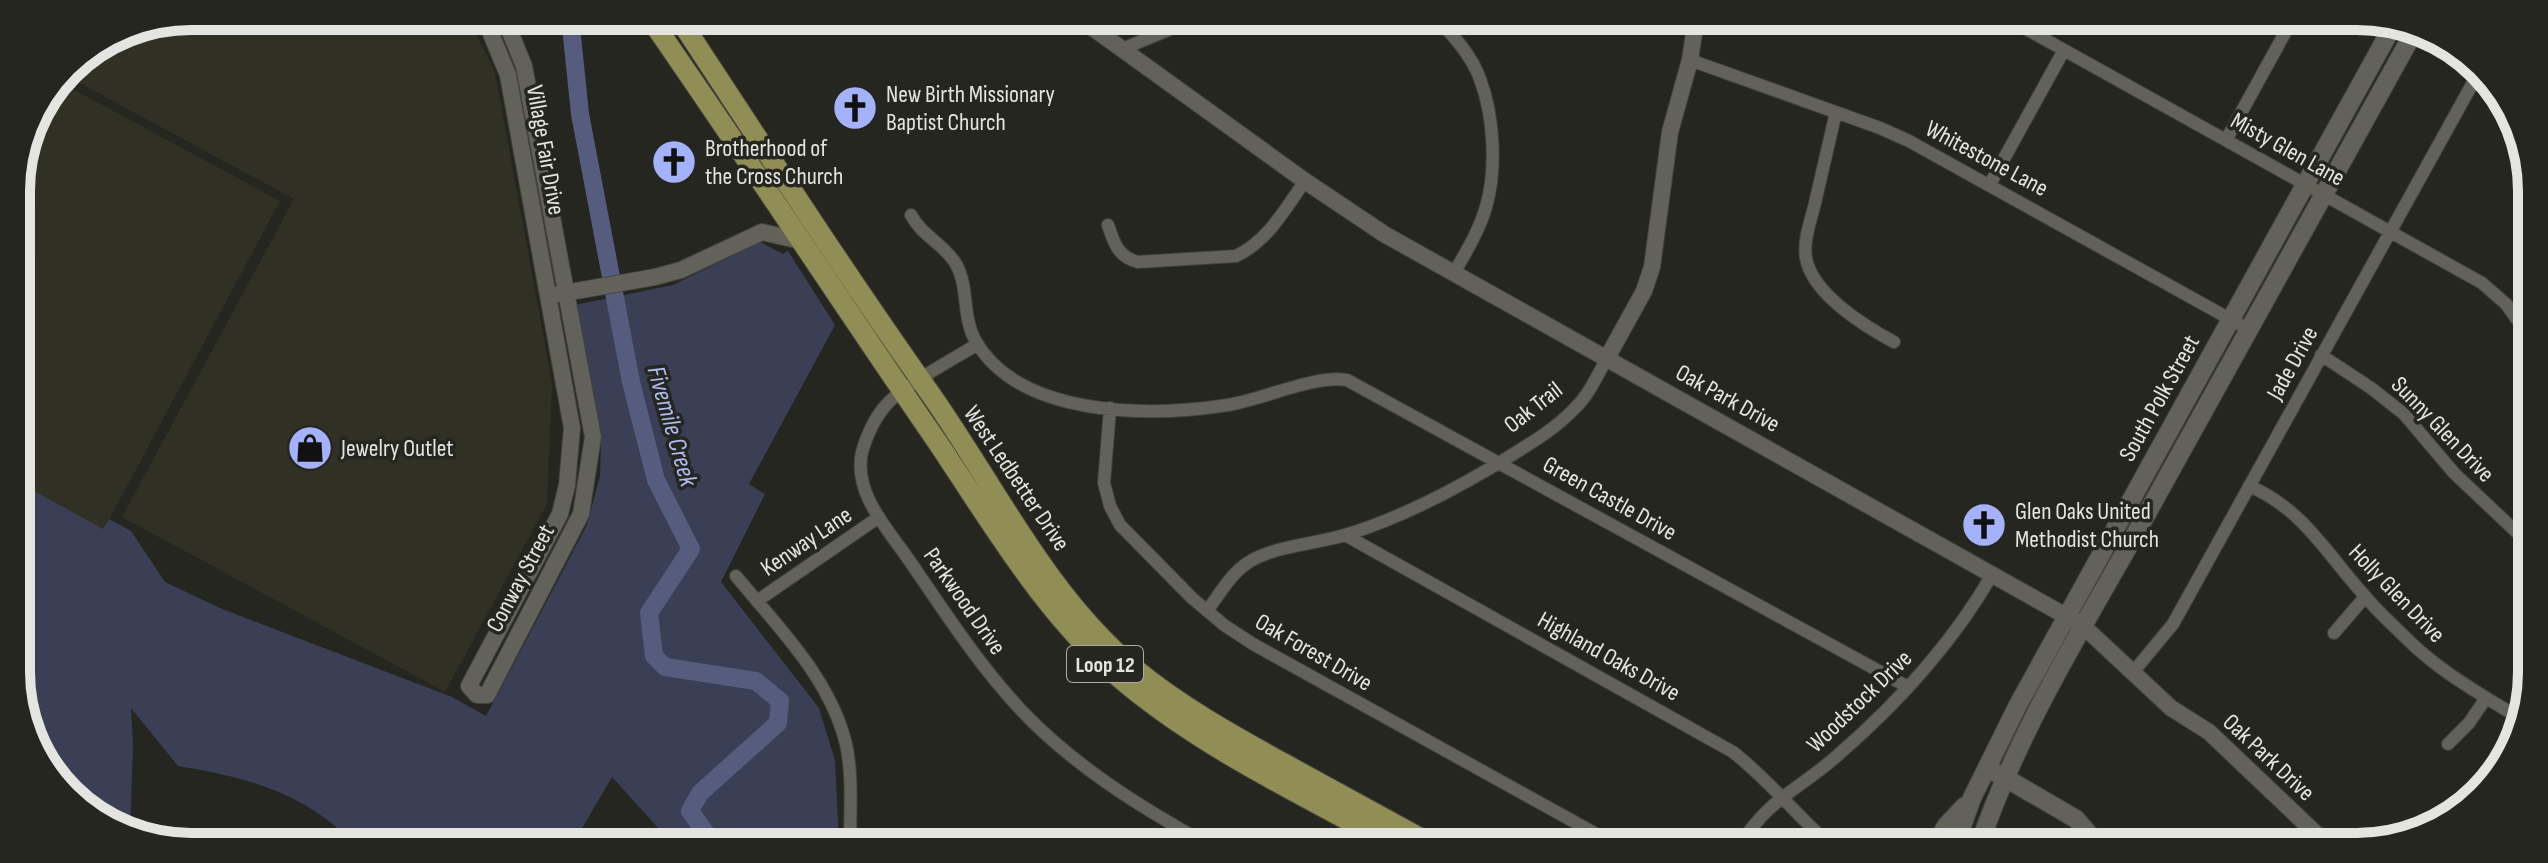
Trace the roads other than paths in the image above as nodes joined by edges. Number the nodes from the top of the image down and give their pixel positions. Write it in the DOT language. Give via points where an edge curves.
graph roads {
  1 [pos="489,30"];
  2 [pos="509,30"];
  3 [pos="658,30"];
  4 [pos="687,30"];
  5 [pos="1096,30"];
  6 [pos="1168,30"];
  7 [pos="1447,30"];
  8 [pos="1694,30"];
  9 [pos="2028,30"];
  10 [pos="2287,30"];
  11 [pos="2389,33"];
  12 [pos="2410,39"];
  13 [pos="1122,49"];
  14 [pos="2064,50"];
  15 [pos="1690,60"];
  16 [pos="2474,81"];
  17 [pos="1836,112"];
  18 [pos="2226,140"];
  19 [pos="1305,181"];
  20 [pos="1990,184"];
  21 [pos="2306,184"];
  22 [pos="2324,194"];
  23 [pos="911,215"];
  24 [pos="1108,225"];
  25 [pos="2391,231"];
  26 [pos="801,241"];
  27 [pos="1454,273"];
  28 [pos="567,293"];
  29 [pos="548,296"];
  30 [pos="2230,319"];
  31 [pos="2518,322"];
  32 [pos="2248,329"];
  33 [pos="1894,342"];
  34 [pos="978,344"];
  35 [pos="2321,355"];
  36 [pos="1607,358"];
  37 [pos="921,380"];
  38 [pos="902,392"];
  39 [pos="1110,408"];
  40 [pos="1500,462"];
  41 [pos="2249,486"];
  42 [pos="2126,507"];
  43 [pos="879,517"];
  44 [pos="2145,517"];
  45 [pos="2518,533"];
  46 [pos="1345,535"];
  47 [pos="1993,573"];
  48 [pos="736,576"];
  49 [pos="2365,597"];
  50 [pos="757,601"];
  51 [pos="1207,611"];
  52 [pos="2075,620"];
  53 [pos="2334,633"];
  54 [pos="2134,671"];
  55 [pos="1908,687"];
  56 [pos="2486,698"];
  57 [pos="2513,714"];
  58 [pos="2448,744"];
  59 [pos="1237,748"];
  60 [pos="1987,767"];
  61 [pos="2004,777"];
  62 [pos="1783,796"];
  63 [pos="1972,798"];
  64 [pos="850,833"];
  65 [pos="1187,833"];
  66 [pos="1374,833"];
  67 [pos="1409,833"];
  68 [pos="1594,833"];
  69 [pos="1748,833"];
  70 [pos="1817,833"];
  71 [pos="1942,833"];
  72 [pos="1960,833"];
  73 [pos="1984,833"];
  74 [pos="2088,833"];
  75 [pos="2315,833"];
  1 -- 29 [label="street, Village Fair Drive" via="508,75"];
  2 -- 28 [label="street, Village Fair Drive" via="524,66"];
  3 -- 26 [label="main road, West Ledbetter Drive / Loop 12"];
  4 -- 37 [label="main road, West Ledbetter Drive / Loop 12"];
  5 -- 13 [label="street, Oak Park Drive"];
  6 -- 13 [label="street"];
  7 -- 27 [label="street" via="1480,78 1493,148 1486,208"];
  8 -- 15 [label="street, Oak Trail"];
  9 -- 14 [label="street, Misty Glen Lane"];
  10 -- 18 [label="street"];
  11 -- 21 [label="main road, South Polk Street"];
  12 -- 22 [label="main road, South Polk Street"];
  13 -- 19 [label="street, Oak Park Drive"];
  14 -- 18 [label="street, Misty Glen Lane"];
  14 -- 20 [label="street"];
  15 -- 17 [label="street, Whitestone Lane"];
  15 -- 36 [label="street, Oak Trail" via="1670,132 1652,267"];
  16 -- 25 [label="street, Jade Drive"];
  17 -- 20 [label="street, Whitestone Lane" via="1909,141"];
  17 -- 33 [label="street" via="1806,259 1834,301"];
  18 -- 21 [label="street, Misty Glen Lane"];
  19 -- 24 [label="street" via="1268,232 1236,256 1128,260"];
  19 -- 27 [label="street, Oak Park Drive"];
  20 -- 30 [label="street, Whitestone Lane"];
  21 -- 22 [label="street, Misty Glen Lane"];
  21 -- 30 [label="main road, South Polk Street"];
  22 -- 25 [label="street, Misty Glen Lane"];
  22 -- 32 [label="main road, South Polk Street"];
  23 -- 34 [label="street, Green Castle Drive" via="959,268 965,312"];
  25 -- 31 [label="street, Misty Glen Lane" via="2494,292"];
  25 -- 35 [label="street, Jade Drive"];
  26 -- 28 [label="street" via="762,232 655,277"];
  26 -- 38 [label="main road, West Ledbetter Drive / Loop 12"];
  27 -- 36 [label="street, Oak Park Drive"];
  28 -- 29 [label="street"];
  28 -- 29 [label="street, Conway Street" via="593,437 581,514 487,695 477,695 469,686 560,514 567,485 572,428"];
  30 -- 32 [label="street, Whitestone Lane"];
  30 -- 42 [label="main road, South Polk Street"];
  32 -- 44 [label="main road, South Polk Street"];
  34 -- 37 [label="street, Parkwood Drive"];
  34 -- 39 [label="street, Green Castle Drive" via="1026,387"];
  35 -- 41 [label="street, Jade Drive"];
  35 -- 45 [label="street, Sunny Glen Drive" via="2404,414 2454,473"];
  36 -- 40 [label="street, Oak Trail" via="1576,408"];
  36 -- 47 [label="street, Oak Park Drive"];
  37 -- 38 [label="street, Parkwood Drive"];
  37 -- 59 [label="main road, West Ledbetter Drive / Loop 12" via="1045,568 1096,631 1135,669"];
  38 -- 43 [label="street, Parkwood Drive" via="875,420 862,455 864,489"];
  38 -- 59 [label="main road, West Ledbetter Drive / Loop 12" via="1062,621 1161,711"];
  39 -- 40 [label="street, Green Castle Drive" via="1176,411 1229,405 1335,378 1359,385"];
  39 -- 51 [label="street, Oak Forest Drive" via="1103,468 1110,506 1133,541"];
  40 -- 46 [label="street, Oak Trail" via="1449,492"];
  40 -- 55 [label="street, Green Castle Drive"];
  41 -- 49 [label="street, Holly Glen Drive" via="2296,514"];
  41 -- 54 [label="street, Jade Drive" via="2173,624"];
  42 -- 44 [label="main road"];
  42 -- 52 [label="main road, South Polk Street"];
  43 -- 50 [label="street, Kenway Lane"];
  43 -- 65 [label="street, Parkwood Drive" via="964,641 1023,712 1120,793"];
  44 -- 52 [label="main road, South Polk Street"];
  46 -- 51 [label="street, Oak Trail" via="1247,563"];
  46 -- 62 [label="street, Highland Oaks Drive" via="1709,737"];
  47 -- 52 [label="street, Oak Park Drive"];
  47 -- 55 [label="street, Woodstock Drive" via="1965,619"];
  48 -- 50 [label="street"];
  49 -- 53 [label="street"];
  49 -- 56 [label="street, Holly Glen Drive" via="2411,643"];
  50 -- 64 [label="street" via="824,687 838,718 850,779"];
  51 -- 68 [label="street, Oak Forest Drive" via="1253,644"];
  52 -- 54 [label="street, Oak Park Drive"];
  52 -- 60 [label="main road, South Polk Street"];
  52 -- 61 [label="main road, South Polk Street"];
  54 -- 75 [label="street, Oak Park Drive" via="2171,708 2209,732"];
  55 -- 62 [label="street, Woodstock Drive" via="1850,745"];
  56 -- 57 [label="street, Holly Glen Drive"];
  56 -- 58 [label="street"];
  59 -- 66 [label="main road, West Ledbetter Drive / Loop 12"];
  59 -- 67 [label="main road, West Ledbetter Drive / Loop 12"];
  60 -- 61 [label="main road"];
  60 -- 63 [label="main road, South Polk Street"];
  61 -- 73 [label="main road, South Polk Street"];
  61 -- 74 [label="main road" via="2076,819"];
  62 -- 69 [label="street, Woodstock Drive"];
  62 -- 70 [label="street, Highland Oaks Drive"];
  63 -- 71 [label="main road"];
  63 -- 72 [label="main road, South Polk Street"];
}
